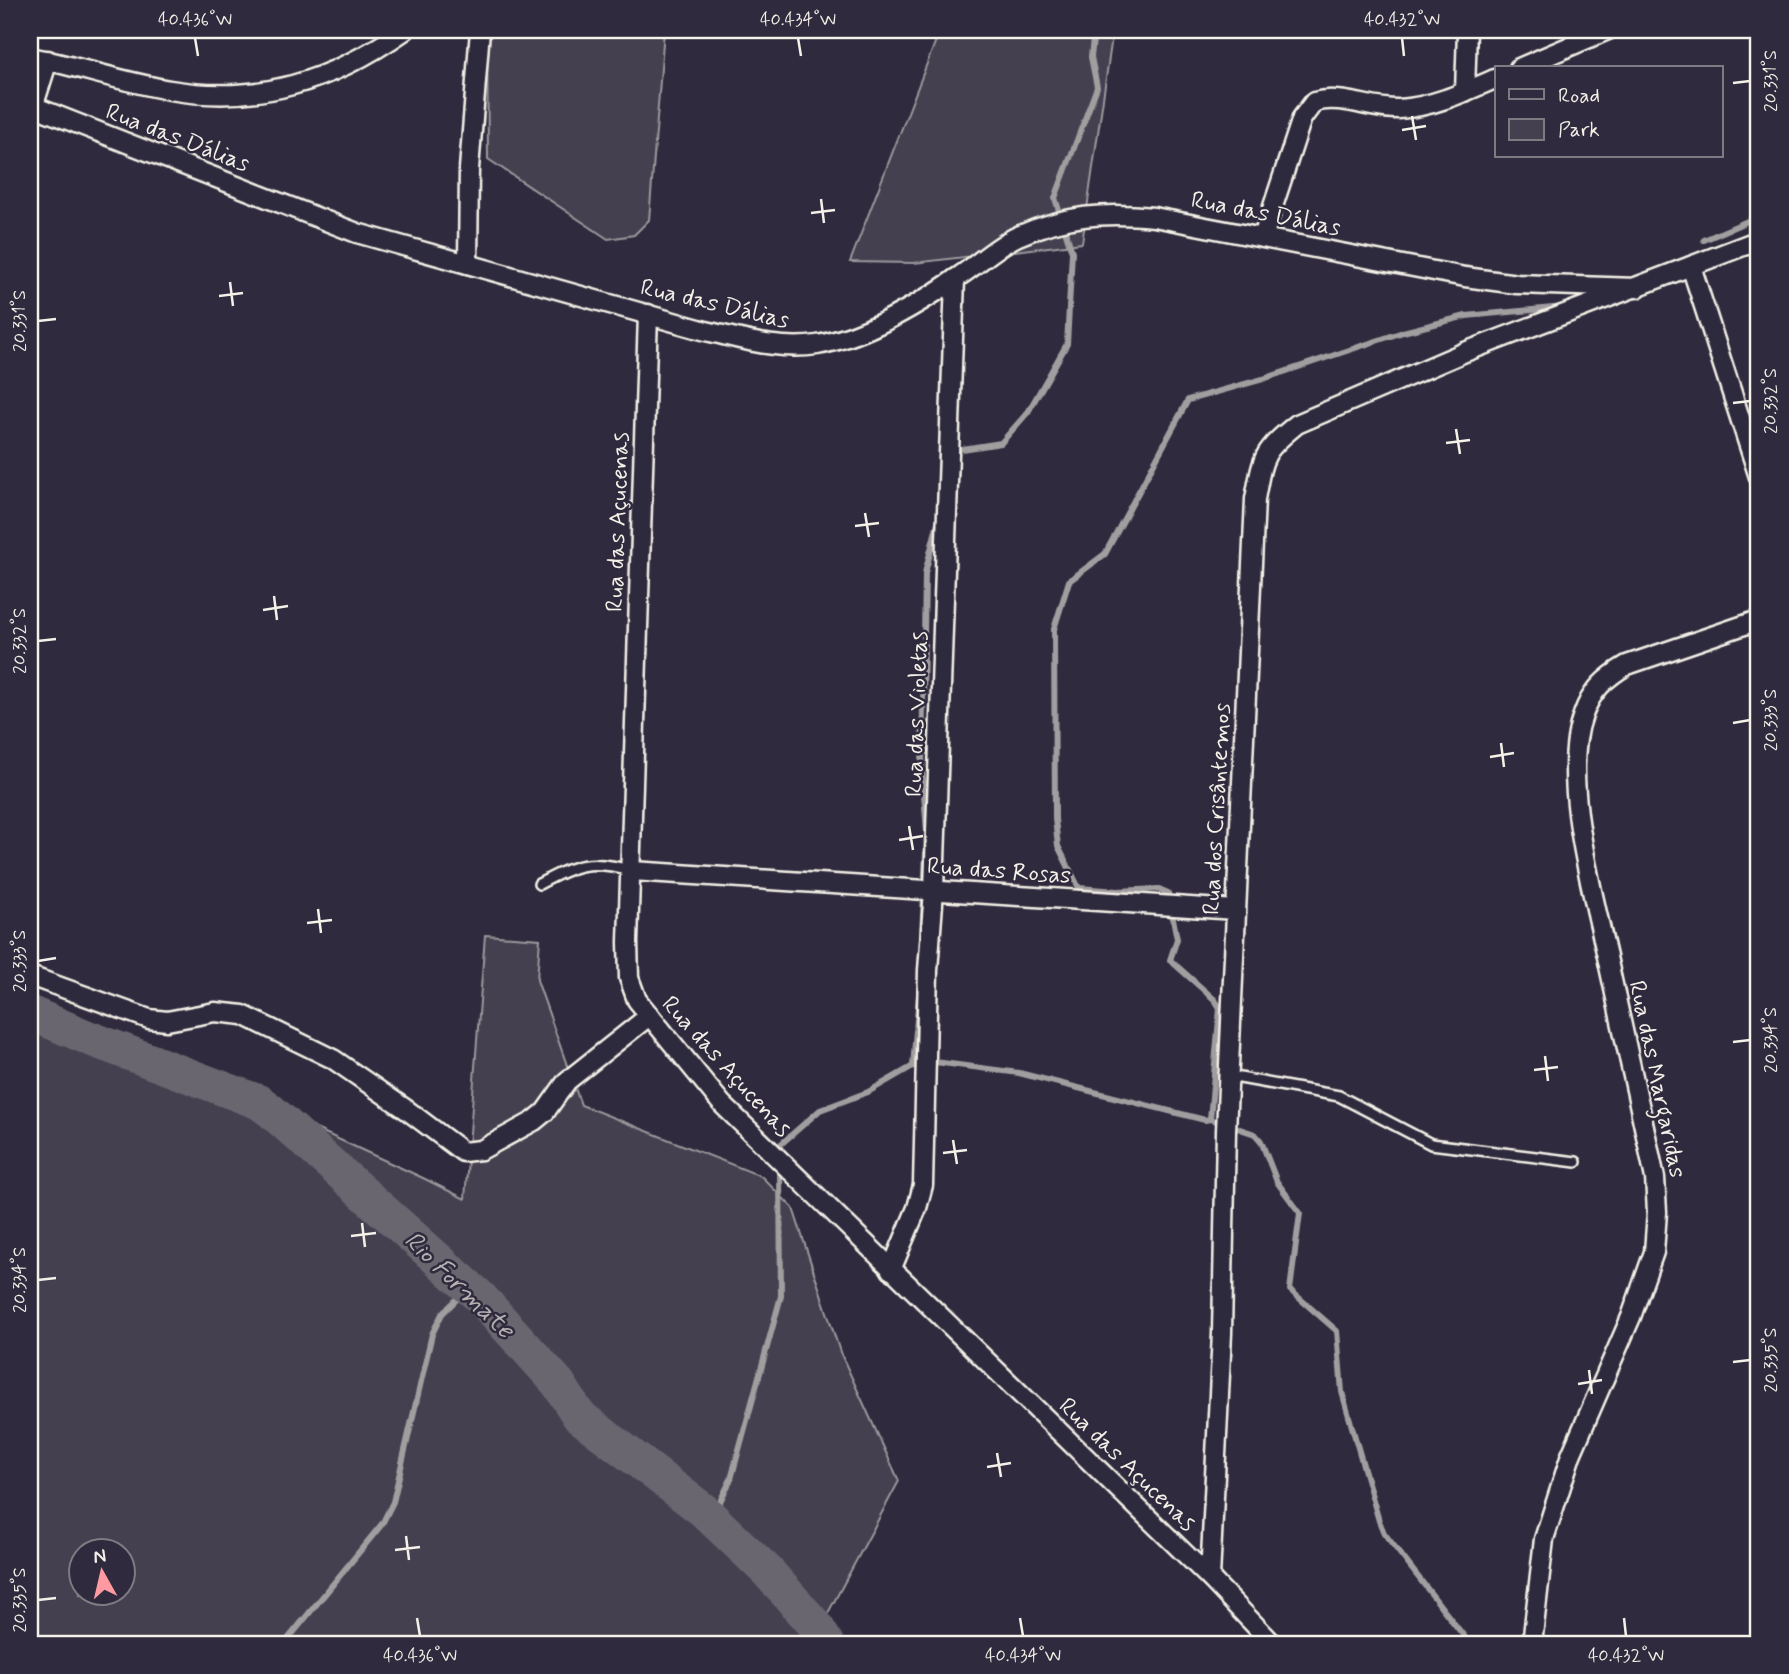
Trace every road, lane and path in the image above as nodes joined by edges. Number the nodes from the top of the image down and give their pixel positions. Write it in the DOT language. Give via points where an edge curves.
graph roads {
  1 [pos="405,30"];
  2 [pos="480,30"];
  3 [pos="1467,30"];
  4 [pos="1608,30"];
  5 [pos="39,59"];
  6 [pos="1524,66"];
  7 [pos="1495,79"];
  8 [pos="1465,92"];
  9 [pos="31,110"];
  10 [pos="1263,237"];
  11 [pos="1759,240"];
  12 [pos="468,264"];
  13 [pos="1685,269"];
  14 [pos="955,279"];
  15 [pos="1637,288"];
  16 [pos="648,314"];
  17 [pos="1753,440"];
  18 [pos="1759,477"];
  19 [pos="1759,620"];
  20 [pos="632,871"];
  21 [pos="538,884"];
  22 [pos="934,890"];
  23 [pos="1236,910"];
  24 [pos="30,976"];
  25 [pos="649,1016"];
  26 [pos="1229,1076"];
  27 [pos="1576,1162"];
  28 [pos="891,1270"];
  29 [pos="1210,1578"];
  30 [pos="1273,1644"];
  31 [pos="1532,1644"];
  1 -- 5 [label="street" via="326,75 267,92 170,90"];
  2 -- 12 [label="street" via="469,169"];
  3 -- 8 [label="street"];
  4 -- 6 [label="street"];
  5 -- 9 [label="street"];
  7 -- 8 [label="street"];
  8 -- 10 [label="street" via="1400,109 1331,99 1314,102 1302,118"];
  9 -- 12 [label="street, Rua das Dálias" via="357,233"];
  10 -- 14 [label="street, Rua das Dálias" via="1154,217 1113,213 1075,217 1015,238"];
  10 -- 15 [label="street, Rua das Dálias" via="1465,277 1517,284"];
  11 -- 13 [label="street, Rua dos Crisântemos"];
  12 -- 16 [label="street, Rua das Dálias"];
  13 -- 15 [label="street, Rua dos Crisântemos"];
  13 -- 17 [label="street"];
  14 -- 16 [label="street, Rua das Dálias" via="884,321 816,345 757,342"];
  14 -- 22 [label="street, Rua das Violetas"];
  15 -- 23 [label="street, Rua dos Crisântemos" via="1465,352 1297,424 1262,459 1255,499"];
  16 -- 20 [label="street, Rua das Açucenas"];
  17 -- 18 [label="street"];
  19 -- 31 [label="street, Rua das Margaridas" via="1627,665 1594,691 1582,716 1574,791 1655,1178 1657,1212 1650,1265 1571,1455 1544,1539"];
  20 -- 21 [label="lane" via="610,864 571,866"];
  20 -- 22 [label="street, Rua das Rosas"];
  20 -- 25 [label="street, Rua das Açucenas" via="629,978"];
  22 -- 23 [label="street, Rua das Rosas"];
  22 -- 28 [label="street, Rua das Violetas" via="923,1185"];
  23 -- 26 [label="street, Rua dos Crisântemos"];
  24 -- 25 [label="street" via="149,1019 167,1021 215,1012 243,1015 332,1059 463,1152 481,1150 534,1121 568,1081"];
  25 -- 28 [label="street, Rua das Açucenas" via="722,1104"];
  26 -- 27 [label="lane" via="1339,1096 1431,1144"];
  26 -- 29 [label="street, Rua dos Crisântemos"];
  28 -- 29 [label="street, Rua das Açucenas"];
  29 -- 30 [label="street, Rua das Açucenas"];
}
